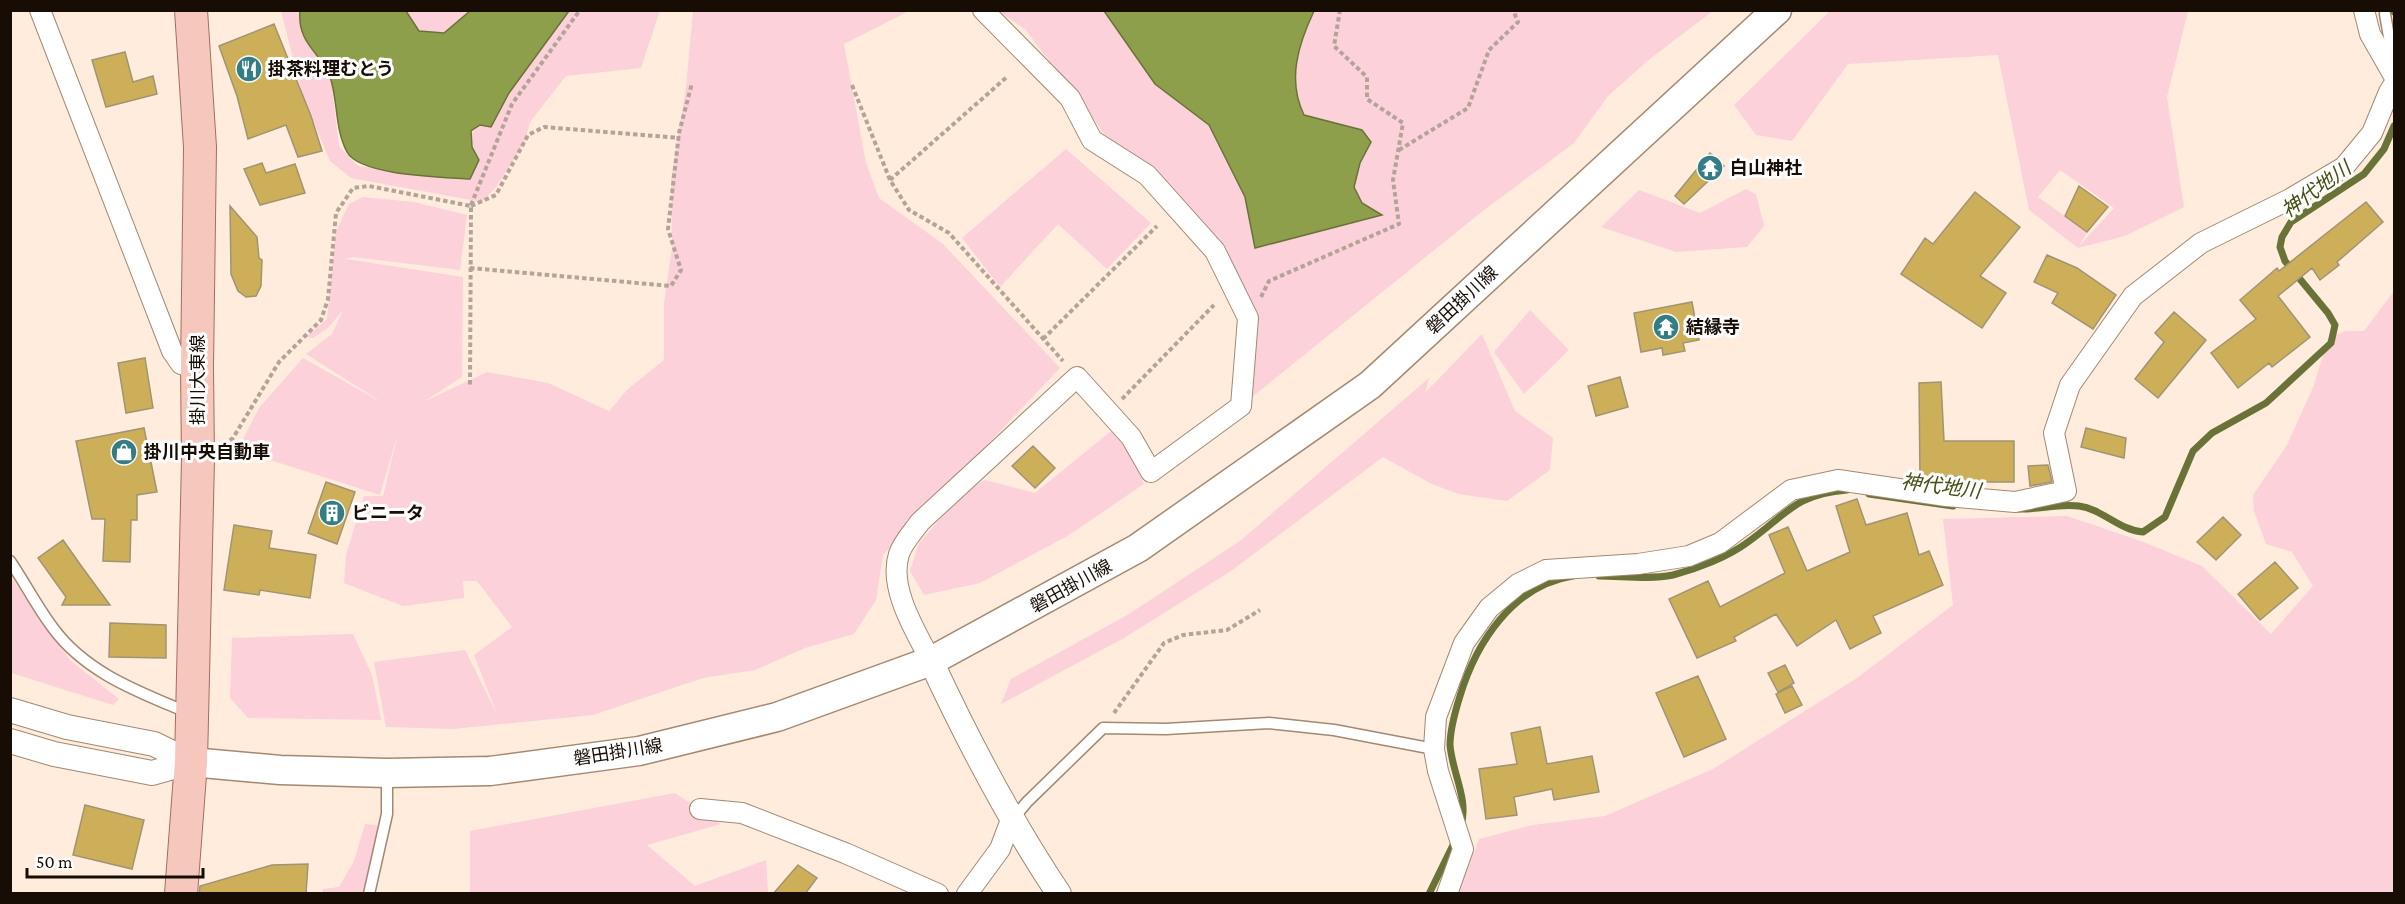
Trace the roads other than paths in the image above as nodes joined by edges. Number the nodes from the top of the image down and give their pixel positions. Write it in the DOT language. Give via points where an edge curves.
graph roads {
  1 [pos="40,10"];
  2 [pos="191,10"];
  3 [pos="983,10"];
  4 [pos="1778,10"];
  5 [pos="2364,10"];
  6 [pos="2385,14"];
  7 [pos="2394,67"];
  8 [pos="2394,76"];
  9 [pos="2394,84"];
  10 [pos="196,368"];
  11 [pos="10,561"];
  12 [pos="931,662"];
  13 [pos="10,710"];
  14 [pos="193,715"];
  15 [pos="10,741"];
  16 [pos="1434,749"];
  17 [pos="191,762"];
  18 [pos="387,773"];
  19 [pos="700,809"];
  20 [pos="1011,820"];
  21 [pos="182,894"];
  22 [pos="369,894"];
  23 [pos="938,894"];
  24 [pos="967,894"];
  25 [pos="1059,894"];
  26 [pos="1447,894"];
  1 -- 10 [label="street" via="172,351 181,364"];
  2 -- 10 [label="main road, 掛川大東線" via="200,147"];
  3 -- 12 [label="street" via="1070,98 1092,140 1147,175 1215,251 1248,318 1240,406 1151,472 1131,437 1077,378 920,522 902,546 897,571 902,598"];
  4 -- 12 [label="main road, 磐田掛川線" via="1370,385 1138,548"];
  5 -- 8 [label="street" via="2370,34"];
  6 -- 7 [label="lane"];
  9 -- 16 [label="street" via="2372,133 2344,167 2201,243 2133,296 2066,395 2054,433 2066,491 2015,502 1838,480 1791,490 1720,543 1689,556 1546,570 1518,584 1489,608 1464,643 1436,717"];
  10 -- 14 [label="main road, 掛川大東線"];
  11 -- 14 [label="lane" via="54,629 81,658 121,684"];
  12 -- 18 [label="main road, 磐田掛川線" via="777,717 639,751 489,771"];
  12 -- 20 [label="street" via="973,753"];
  13 -- 17 [label="street" via="67,727 154,744"];
  14 -- 17 [label="main road, 掛川大東線"];
  15 -- 17 [label="street" via="54,754 152,773"];
  16 -- 20 [label="lane" via="1334,730 1269,723 1103,728"];
  16 -- 26 [label="street" via="1463,849"];
  17 -- 18 [label="main road, 磐田掛川線" via="280,770"];
  17 -- 21 [label="main road, 掛川大東線"];
  18 -- 22 [label="lane" via="387,814"];
  19 -- 23 [label="street" via="742,813"];
  20 -- 24 [label="street" via="1000,849"];
  20 -- 25 [label="street"];
}
